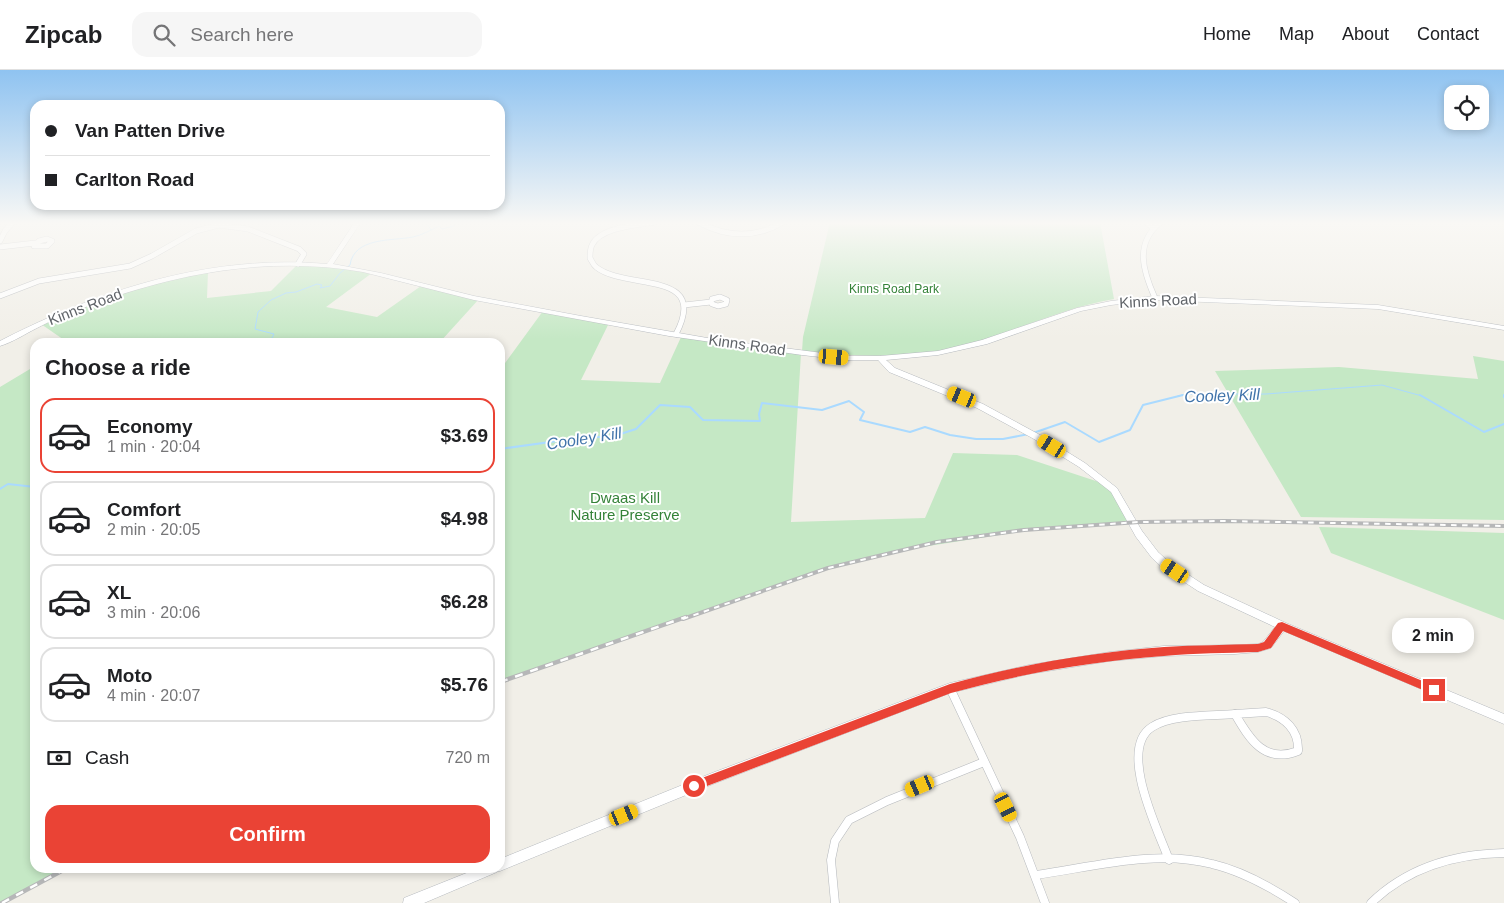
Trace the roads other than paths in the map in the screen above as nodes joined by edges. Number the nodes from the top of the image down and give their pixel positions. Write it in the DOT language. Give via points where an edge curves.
graph roads {
  1 [pos="145,261"];
  2 [pos="300,261"];
  3 [pos="332,261"];
  4 [pos="591,261"];
  5 [pos="1143,261"];
  6 [pos="298,264"];
  7 [pos="329,266"];
  8 [pos="346,268"];
  9 [pos="0,296"];
  10 [pos="1155,298"];
  11 [pos="711,302"];
  12 [pos="684,305"];
  13 [pos="1504,328"];
  14 [pos="676,334"];
  15 [pos="2,341"];
  16 [pos="880,358"];
  17 [pos="1282,626"];
  18 [pos="950,688"];
  19 [pos="1235,714"];
  20 [pos="1504,719"];
  21 [pos="984,762"];
  22 [pos="1504,853"];
  23 [pos="1169,860"];
  24 [pos="505,863"];
  25 [pos="481,873"];
  26 [pos="1036,875"];
  27 [pos="409,903"];
  28 [pos="835,903"];
  29 [pos="1045,903"];
  30 [pos="1295,903"];
  31 [pos="1372,903"];
  1 -- 9 [label="street" via="107,271 39,281"];
  2 -- 6 [label="street"];
  3 -- 7 [label="street"];
  4 -- 12 [label="street" via="609,274 666,286 681,296"];
  5 -- 10 [label="street"];
  6 -- 7 [label="street, Kinns Road"];
  6 -- 15 [label="street, Kinns Road" via="229,268 169,279 106,297"];
  7 -- 8 [label="street, Kinns Road"];
  8 -- 14 [label="street, Kinns Road" via="479,300"];
  10 -- 13 [label="street, Kinns Road" via="1378,307"];
  10 -- 16 [label="street, Kinns Road" via="1079,310 962,348"];
  11 -- 12 [label="street"];
  12 -- 14 [label="street" via="682,322"];
  14 -- 16 [label="street, Kinns Road" via="822,355"];
  16 -- 17 [label="street" via="892,370 962,397 1082,465 1114,490 1145,543 1166,565 1201,588"];
  17 -- 18 [label="street" via="1267,645 1258,648 1163,651 1088,660 986,678"];
  17 -- 20 [label="street"];
  18 -- 21 [label="street"];
  18 -- 24 [label="street"];
  19 -- 19 [label="street" via="1266,712 1281,716 1294,732 1299,743 1298,751 1291,755 1269,754 1252,741"];
  19 -- 23 [label="street" via="1165,722 1151,727 1141,742 1140,781"];
  21 -- 26 [label="street"];
  21 -- 28 [label="street" via="887,800 848,820 835,841 831,860"];
  22 -- 31 [label="street" via="1484,852 1433,865 1401,879 1380,893"];
  23 -- 26 [label="street" via="1128,861"];
  23 -- 30 [label="street" via="1199,861 1235,872"];
  25 -- 27 [label="street"];
  26 -- 29 [label="street"];
}
